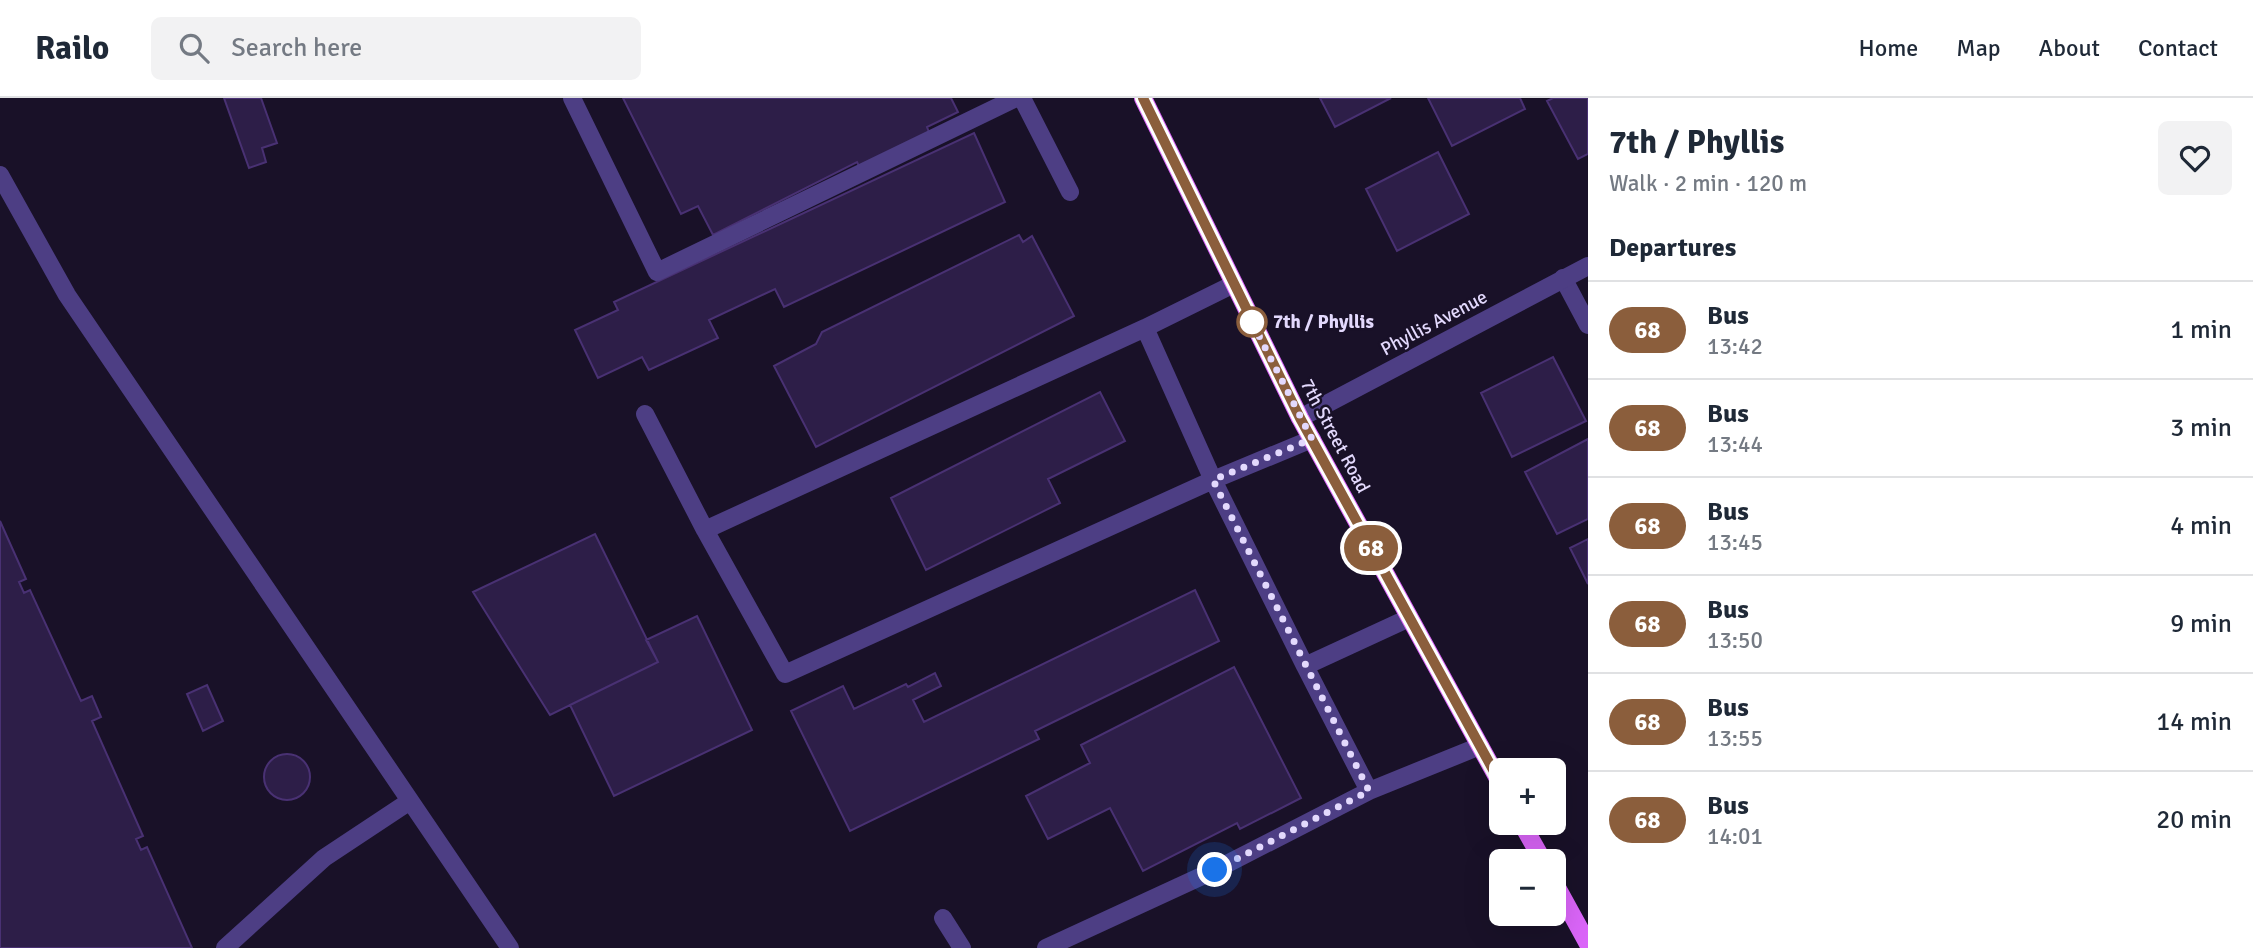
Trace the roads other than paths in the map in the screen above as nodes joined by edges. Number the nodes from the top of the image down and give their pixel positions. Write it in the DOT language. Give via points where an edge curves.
graph roads {
  1 [pos="572,98"];
  2 [pos="1016,98"];
  3 [pos="1022,98"];
  4 [pos="1143,98"];
  5 [pos="0,175"];
  6 [pos="1070,192"];
  7 [pos="1588,266"];
  8 [pos="1563,278"];
  9 [pos="1234,284"];
  10 [pos="1588,325"];
  11 [pos="1145,328"];
  12 [pos="645,414"];
  13 [pos="1300,418"];
  14 [pos="1312,439"];
  15 [pos="1213,480"];
  16 [pos="705,530"];
  17 [pos="1409,618"];
  18 [pos="1305,666"];
  19 [pos="1479,746"];
  20 [pos="1489,763"];
  21 [pos="1369,791"];
  22 [pos="410,801"];
  23 [pos="1566,904"];
  24 [pos="943,918"];
  25 [pos="1588,944"];
  26 [pos="225,948"];
  27 [pos="510,948"];
  28 [pos="962,948"];
  29 [pos="1046,948"];
  1 -- 2 [label="street" via="657,272"];
  3 -- 6 [label="street"];
  4 -- 9 [label="main road, 7th Street Road"];
  5 -- 22 [label="street" via="67,295"];
  7 -- 8 [label="street, Phyllis Avenue"];
  8 -- 10 [label="street"];
  8 -- 13 [label="street, Phyllis Avenue"];
  9 -- 11 [label="street"];
  9 -- 13 [label="main road, 7th Street Road"];
  11 -- 15 [label="street"];
  11 -- 16 [label="street"];
  12 -- 16 [label="street"];
  13 -- 14 [label="main road, 7th Street Road"];
  14 -- 15 [label="street"];
  14 -- 17 [label="main road, 7th Street Road"];
  15 -- 16 [label="street" via="785,674"];
  15 -- 18 [label="street"];
  17 -- 18 [label="street"];
  17 -- 19 [label="main road, 7th Street Road"];
  18 -- 21 [label="street"];
  19 -- 20 [label="main road, 7th Street Road"];
  19 -- 21 [label="street"];
  21 -- 29 [label="street" via="1227,864"];
  22 -- 26 [label="street" via="324,858"];
  22 -- 27 [label="street"];
  23 -- 25 [label="main road"];
  24 -- 28 [label="street"];
}
